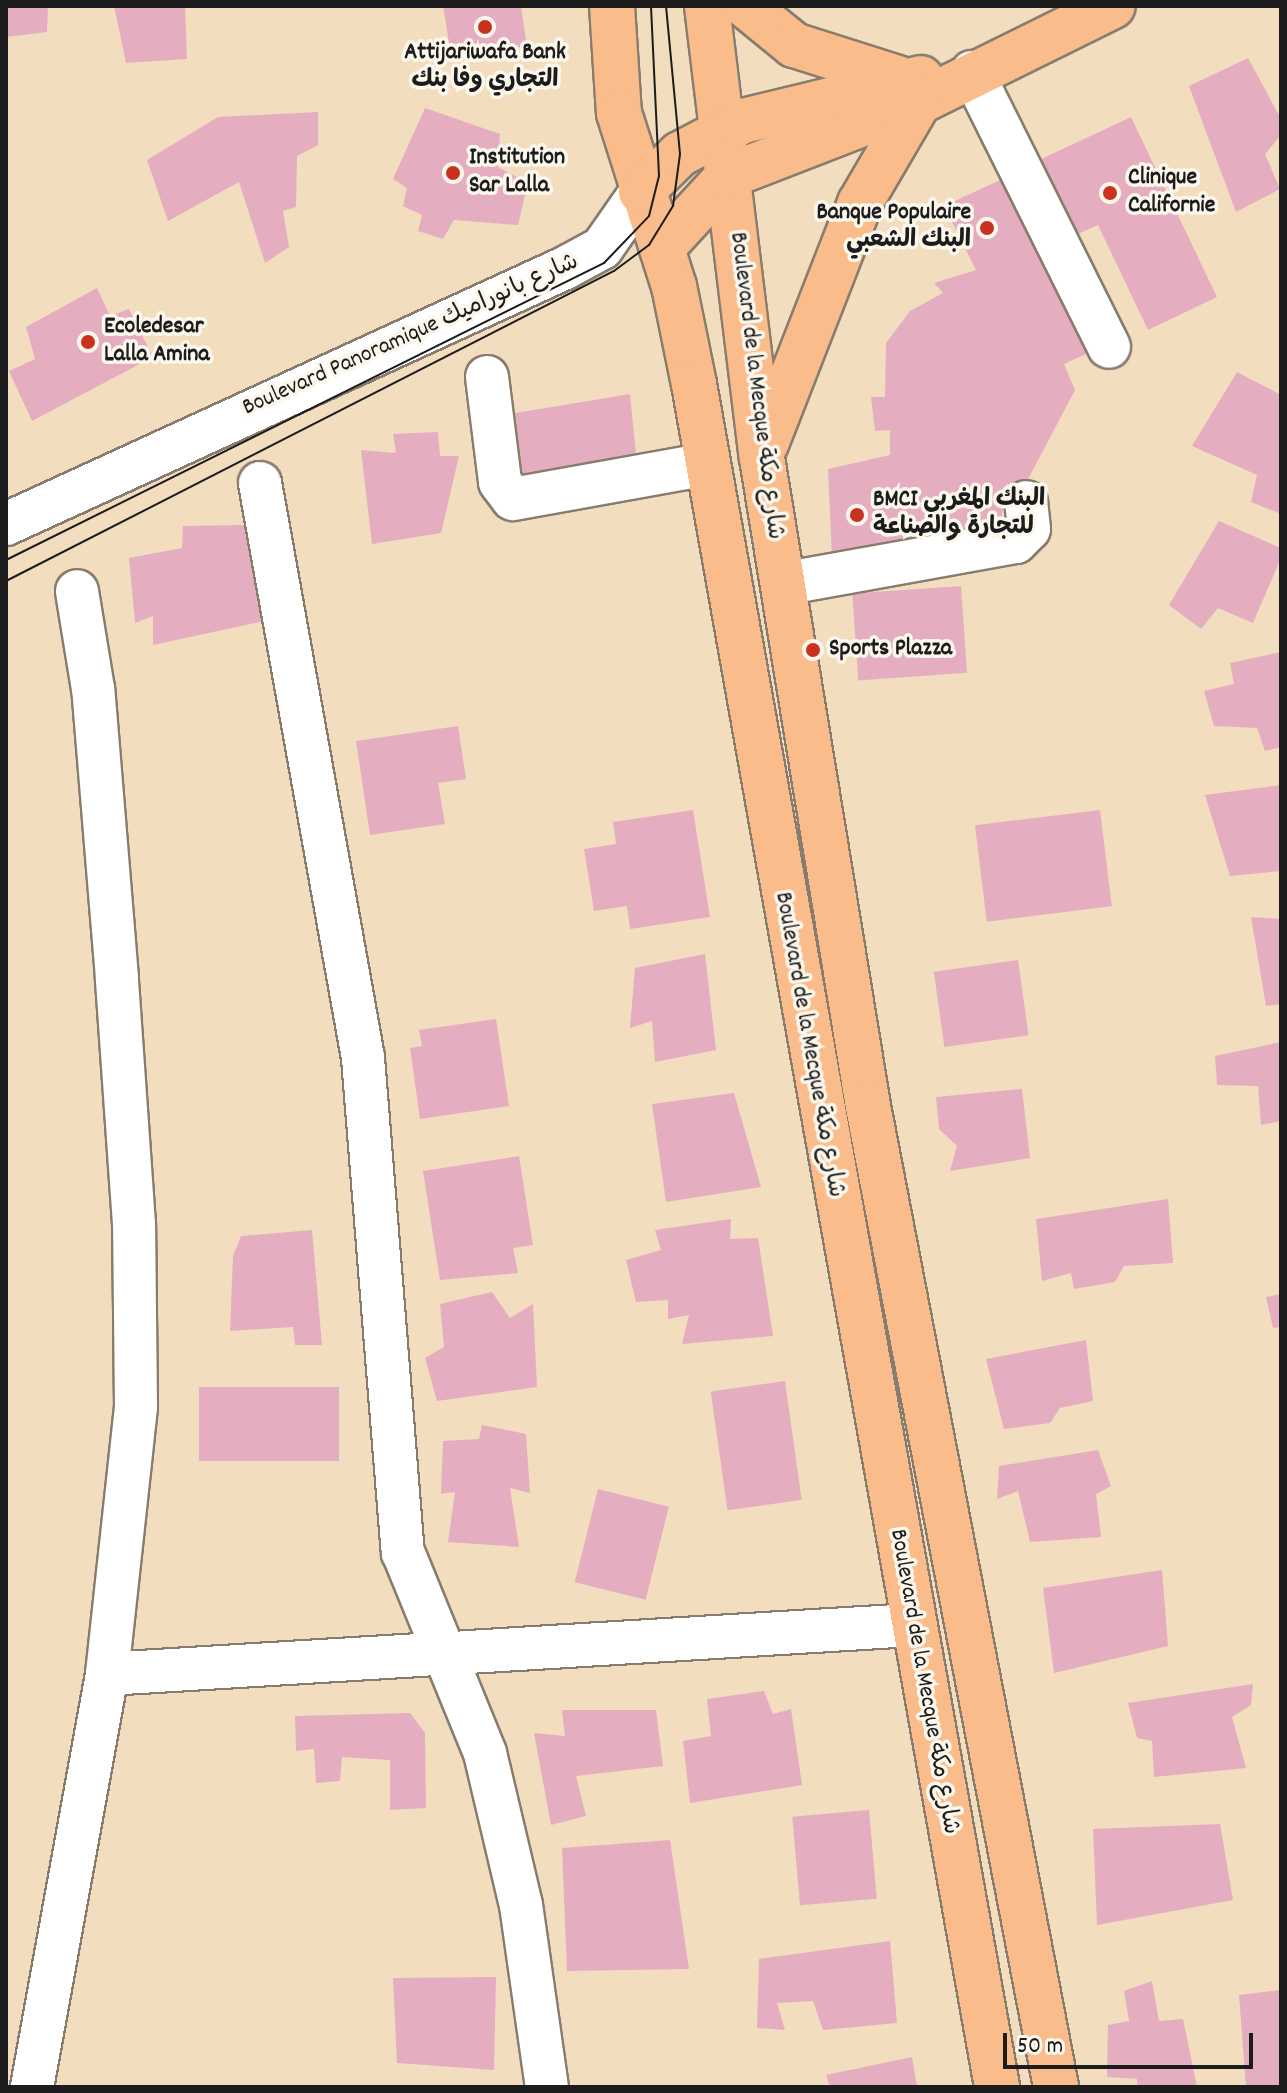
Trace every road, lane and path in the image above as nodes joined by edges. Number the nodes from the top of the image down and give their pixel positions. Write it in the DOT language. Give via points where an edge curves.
graph roads {
  1 [pos="612,6"];
  2 [pos="707,6"];
  3 [pos="746,6"];
  4 [pos="1113,6"];
  5 [pos="972,72"];
  6 [pos="912,91"];
  7 [pos="720,131"];
  8 [pos="728,176"];
  9 [pos="641,192"];
  10 [pos="662,248"];
  11 [pos="1109,347"];
  12 [pos="487,377"];
  13 [pos="762,458"];
  14 [pos="708,464"];
  15 [pos="260,483"];
  16 [pos="1026,502"];
  17 [pos="6,524"];
  18 [pos="782,584"];
  19 [pos="77,591"];
  20 [pos="912,1625"];
  21 [pos="446,1654"];
  22 [pos="107,1674"];
  23 [pos="32,2087"];
  24 [pos="547,2087"];
  25 [pos="997,2087"];
  26 [pos="1056,2087"];
  1 -- 9 [label="main road, Boulevard de la Mecque شارع مكة" via="619,113"];
  2 -- 7 [label="main road, Boulevard de la Mecque شارع مكة"];
  3 -- 6 [label="main road" via="794,45"];
  4 -- 5 [label="main road, Boulevard Panoramique شارع بانوراميك"];
  5 -- 6 [label="main road, Boulevard Panoramique شارع بانوراميك"];
  5 -- 11 [label="street"];
  6 -- 7 [label="main road, Boulevard Panoramique شارع بانوراميك"];
  6 -- 8 [label="main road, Boulevard Panoramique شارع بانوراميك"];
  6 -- 13 [label="main road" via="836,258"];
  7 -- 8 [label="main road, Boulevard de la Mecque شارع مكة"];
  7 -- 9 [label="main road, Boulevard Panoramique شارع بانوراميك" via="680,154"];
  8 -- 10 [label="main road, Boulevard Panoramique شارع بانوراميك"];
  8 -- 13 [label="main road, Boulevard de la Mecque شارع مكة"];
  9 -- 10 [label="main road, Boulevard de la Mecque شارع مكة"];
  9 -- 17 [label="street, Boulevard Panoramique شارع بانوراميك" via="602,248 565,268"];
  10 -- 14 [label="main road, Boulevard de la Mecque شارع مكة"];
  12 -- 14 [label="street" via="500,482 513,499"];
  13 -- 18 [label="main road, Boulevard de la Mecque شارع مكة"];
  14 -- 20 [label="main road, Boulevard de la Mecque شارع مكة"];
  15 -- 21 [label="street" via="363,1058 397,1518 414,1582"];
  16 -- 18 [label="street" via="1029,529 1016,542"];
  18 -- 26 [label="main road, Boulevard de la Mecque شارع مكة" via="868,1106"];
  19 -- 22 [label="street" via="93,689 134,1224 136,1407"];
  20 -- 21 [label="street"];
  20 -- 25 [label="main road, Boulevard de la Mecque شارع مكة"];
  21 -- 22 [label="street"];
  21 -- 24 [label="street" via="503,1822"];
  22 -- 23 [label="street"];
}
